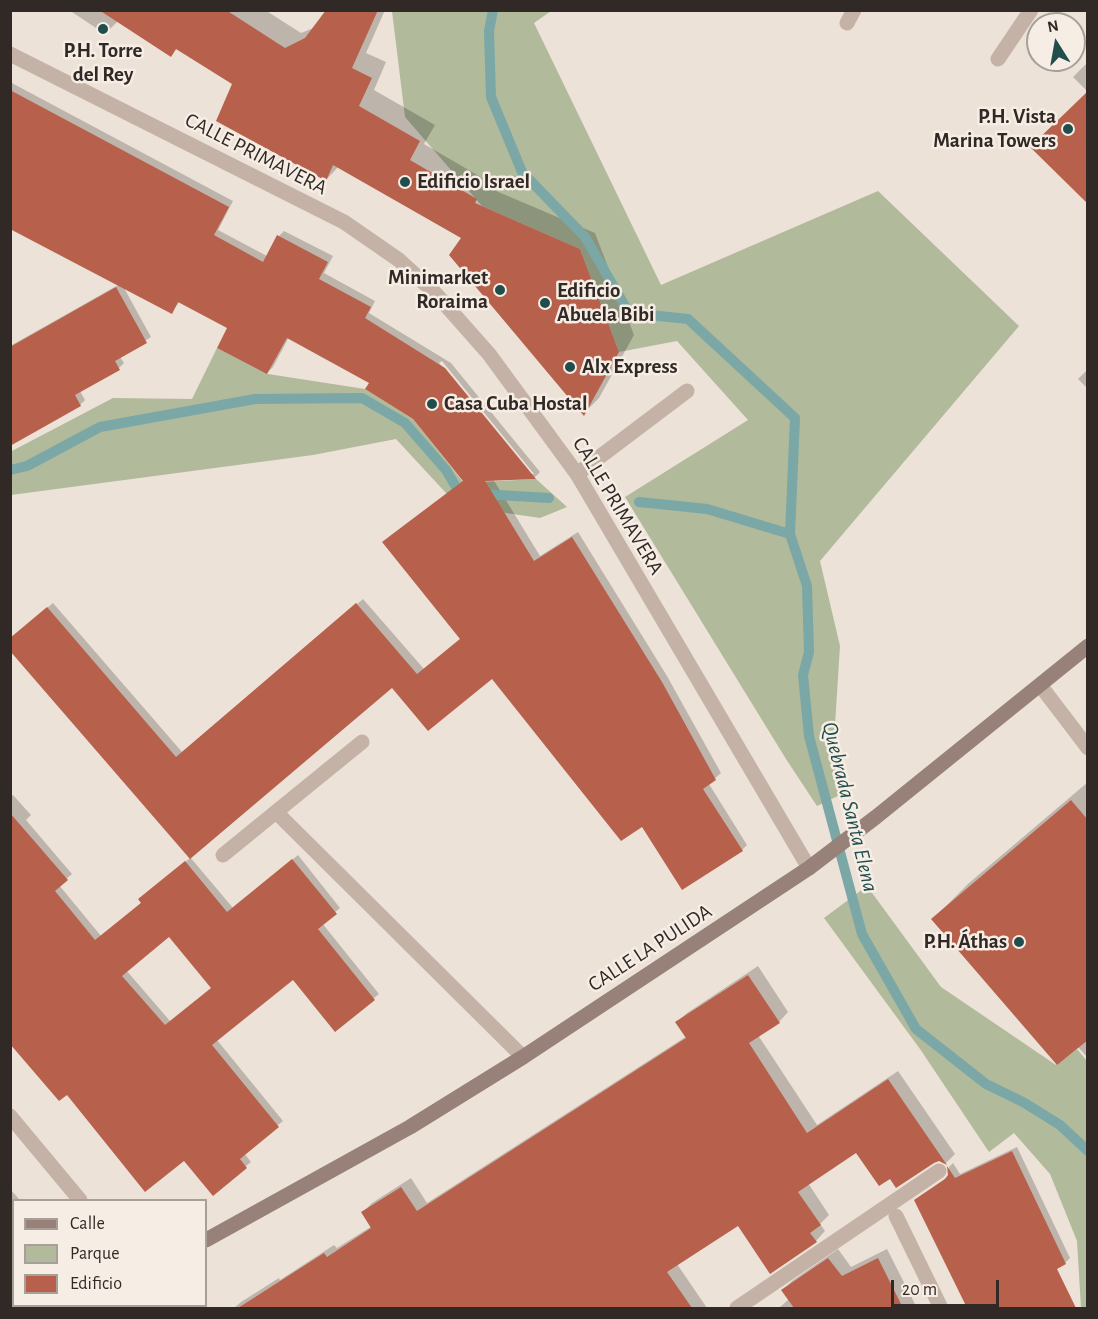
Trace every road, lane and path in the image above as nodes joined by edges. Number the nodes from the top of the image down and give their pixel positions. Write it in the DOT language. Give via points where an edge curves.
graph roads {
  1 [pos="1030,10"];
  2 [pos="10,54"];
  3 [pos="998,59"];
  4 [pos="687,391"];
  5 [pos="577,474"];
  6 [pos="1088,646"];
  7 [pos="1040,685"];
  8 [pos="362,742"];
  9 [pos="1088,748"];
  10 [pos="276,812"];
  11 [pos="223,855"];
  12 [pos="809,868"];
  13 [pos="523,1057"];
  14 [pos="10,1116"];
  15 [pos="939,1171"];
  16 [pos="79,1199"];
  17 [pos="893,1210"];
  18 [pos="207,1239"];
  19 [pos="737,1308"];
  20 [pos="941,1308"];
  1 -- 3 [label="street"];
  2 -- 5 [label="street, CALLE PRIMAVERA" via="344,222 399,260 435,293 489,354"];
  4 -- 5 [label="street"];
  5 -- 12 [label="street, CALLE PRIMAVERA"];
  6 -- 7 [label="main road, CALLE LA PULIDA"];
  7 -- 9 [label="street"];
  7 -- 12 [label="main road, CALLE LA PULIDA"];
  8 -- 10 [label="street"];
  10 -- 11 [label="street"];
  10 -- 13 [label="street"];
  12 -- 13 [label="main road, CALLE LA PULIDA"];
  13 -- 18 [label="main road, CALLE LA PULIDA" via="410,1127"];
  14 -- 16 [label="street"];
  15 -- 17 [label="street"];
  17 -- 19 [label="street"];
  17 -- 20 [label="street"];
}
